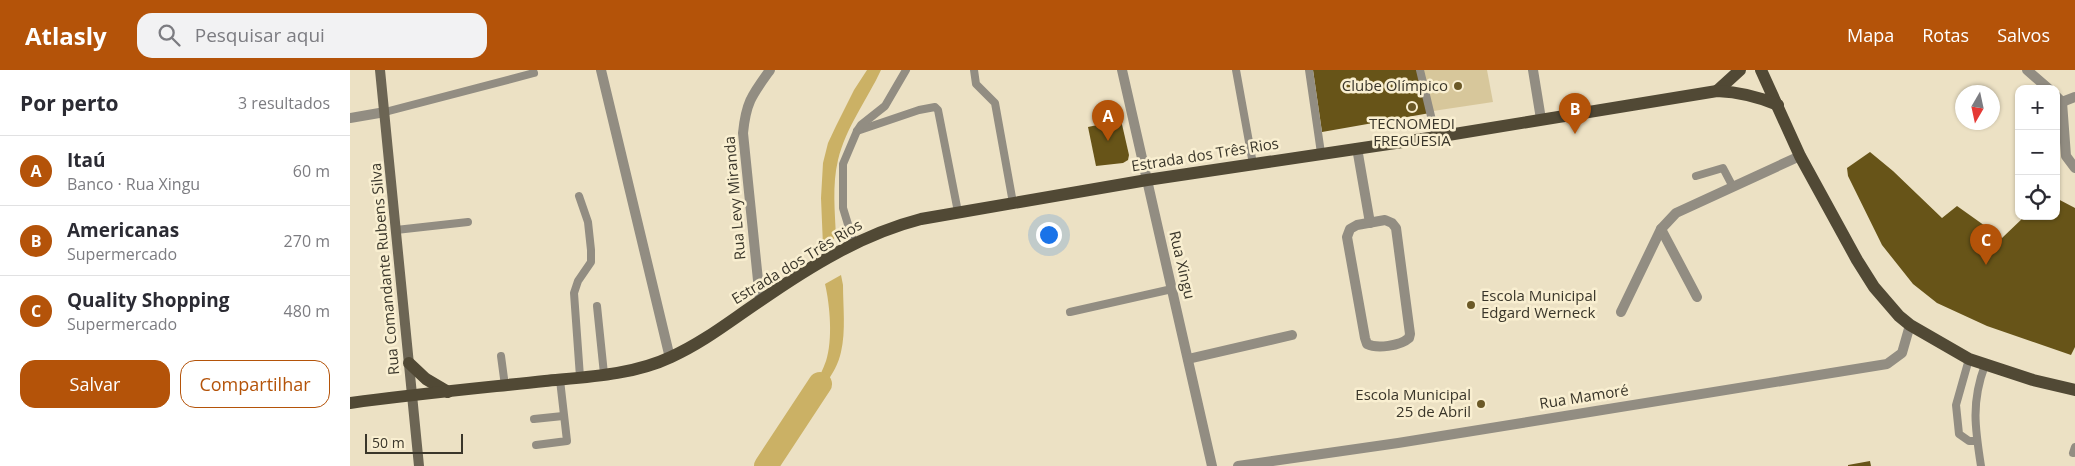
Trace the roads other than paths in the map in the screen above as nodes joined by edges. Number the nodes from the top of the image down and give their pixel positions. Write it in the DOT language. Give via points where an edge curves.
graph roads {
  1 [pos="380,70"];
  2 [pos="601,70"];
  3 [pos="770,70"];
  4 [pos="906,70"];
  5 [pos="974,70"];
  6 [pos="1122,70"];
  7 [pos="1236,70"];
  8 [pos="1309,70"];
  9 [pos="1420,70"];
  10 [pos="1533,70"];
  11 [pos="1740,70"];
  12 [pos="1761,70"];
  13 [pos="2027,70"];
  14 [pos="534,74"];
  15 [pos="2044,85"];
  16 [pos="1717,91"];
  17 [pos="2075,97"];
  18 [pos="2060,99"];
  19 [pos="1778,105"];
  20 [pos="2060,107"];
  21 [pos="385,112"];
  22 [pos="350,118"];
  23 [pos="1541,119"];
  24 [pos="857,131"];
  25 [pos="1436,137"];
  26 [pos="1357,148"];
  27 [pos="1321,153"];
  28 [pos="1800,156"];
  29 [pos="1253,164"];
  30 [pos="2075,168"];
  31 [pos="1696,176"];
  32 [pos="1148,180"];
  33 [pos="1733,187"];
  34 [pos="579,196"];
  35 [pos="1014,203"];
  36 [pos="958,212"];
  37 [pos="468,222"];
  38 [pos="1370,223"];
  39 [pos="1661,229"];
  40 [pos="396,230"];
  41 [pos="854,244"];
  42 [pos="1172,289"];
  43 [pos="1697,297"];
  44 [pos="760,300"];
  45 [pos="598,306"];
  46 [pos="1070,312"];
  47 [pos="1621,312"];
  48 [pos="1910,325"];
  49 [pos="1292,335"];
  50 [pos="501,356"];
  51 [pos="670,358"];
  52 [pos="1188,359"];
  53 [pos="1969,359"];
  54 [pos="409,363"];
  55 [pos="1985,365"];
  56 [pos="604,374"];
  57 [pos="580,377"];
  58 [pos="560,380"];
  59 [pos="505,386"];
  60 [pos="2075,390"];
  61 [pos="448,392"];
  62 [pos="412,396"];
  63 [pos="350,403"];
  64 [pos="564,416"];
  65 [pos="534,419"];
  66 [pos="1977,441"];
  67 [pos="536,445"];
  68 [pos="419,466"];
  69 [pos="1212,466"];
  70 [pos="1238,466"];
  71 [pos="1981,466"];
  1 -- 21 [label="street, Rua Comandante Rubens Silva"];
  2 -- 51 [label="street"];
  3 -- 44 [label="street, Rua Levy Miranda" via="746,108 744,133"];
  4 -- 24 [label="lane" via="885,106"];
  5 -- 35 [label="lane" via="976,84 996,103"];
  6 -- 32 [label="street, Rua Xingu"];
  7 -- 29 [label="lane"];
  8 -- 27 [label="lane"];
  9 -- 25 [label="lane"];
  10 -- 23 [label="street"];
  11 -- 16 [label="main road"];
  12 -- 19 [label="main road"];
  13 -- 15 [label="street"];
  14 -- 21 [label="lane"];
  16 -- 19 [label="main road, Estrada dos Três Rios" via="1741,92"];
  16 -- 23 [label="main road, Estrada dos Três Rios"];
  17 -- 18 [label="street"];
  19 -- 28 [label="main road"];
  20 -- 30 [label="street" via="2066,156"];
  21 -- 22 [label="street"];
  21 -- 40 [label="street, Rua Comandante Rubens Silva"];
  23 -- 25 [label="main road, Estrada dos Três Rios"];
  24 -- 36 [label="lane" via="918,110 938,110"];
  24 -- 41 [label="lane" via="843,164 842,208"];
  25 -- 26 [label="main road, Estrada dos Três Rios"];
  26 -- 27 [label="main road, Estrada dos Três Rios"];
  26 -- 38 [label="street"];
  27 -- 29 [label="main road, Estrada dos Três Rios"];
  28 -- 33 [label="street"];
  28 -- 48 [label="main road" via="1856,260 1874,287"];
  29 -- 32 [label="main road, Estrada dos Três Rios"];
  31 -- 33 [label="lane" via="1723,168"];
  32 -- 35 [label="main road, Estrada dos Três Rios"];
  32 -- 42 [label="street, Rua Xingu"];
  33 -- 39 [label="street" via="1676,213"];
  34 -- 57 [label="lane" via="588,222 591,250 591,262 574,293"];
  35 -- 36 [label="main road, Estrada dos Três Rios"];
  36 -- 41 [label="main road, Estrada dos Três Rios" via="895,225"];
  37 -- 40 [label="lane"];
  38 -- 38 [label="street" via="1386,220 1396,228 1410,334 1403,343 1373,347 1365,338 1347,237 1350,229"];
  39 -- 43 [label="street"];
  39 -- 47 [label="street"];
  40 -- 54 [label="street, Rua Comandante Rubens Silva"];
  41 -- 44 [label="main road, Estrada dos Três Rios"];
  42 -- 46 [label="lane"];
  42 -- 52 [label="street, Rua Xingu"];
  44 -- 51 [label="main road, Estrada dos Três Rios" via="708,338"];
  45 -- 56 [label="lane"];
  48 -- 53 [label="main road"];
  48 -- 70 [label="street, Rua Mamoré" via="1902,354 1886,364"];
  49 -- 52 [label="street"];
  50 -- 59 [label="lane"];
  51 -- 56 [label="main road, Estrada dos Três Rios" via="646,367"];
  52 -- 69 [label="street, Rua Xingu"];
  53 -- 55 [label="main road"];
  53 -- 66 [label="lane" via="1956,404 1957,415 1959,434 1969,441"];
  54 -- 61 [label="main road" via="426,379"];
  54 -- 62 [label="street, Rua Comandante Rubens Silva"];
  55 -- 60 [label="main road"];
  55 -- 66 [label="lane" via="1975,401"];
  56 -- 57 [label="main road, Estrada dos Três Rios"];
  57 -- 58 [label="main road, Estrada dos Três Rios"];
  58 -- 59 [label="main road, Estrada dos Três Rios"];
  58 -- 64 [label="lane"];
  59 -- 61 [label="main road, Estrada dos Três Rios"];
  61 -- 62 [label="main road, Estrada dos Três Rios"];
  62 -- 63 [label="main road, Estrada dos Três Rios"];
  62 -- 68 [label="street, Rua Comandante Rubens Silva"];
  64 -- 65 [label="lane"];
  64 -- 67 [label="lane" via="567,441"];
  66 -- 71 [label="lane"];
}
